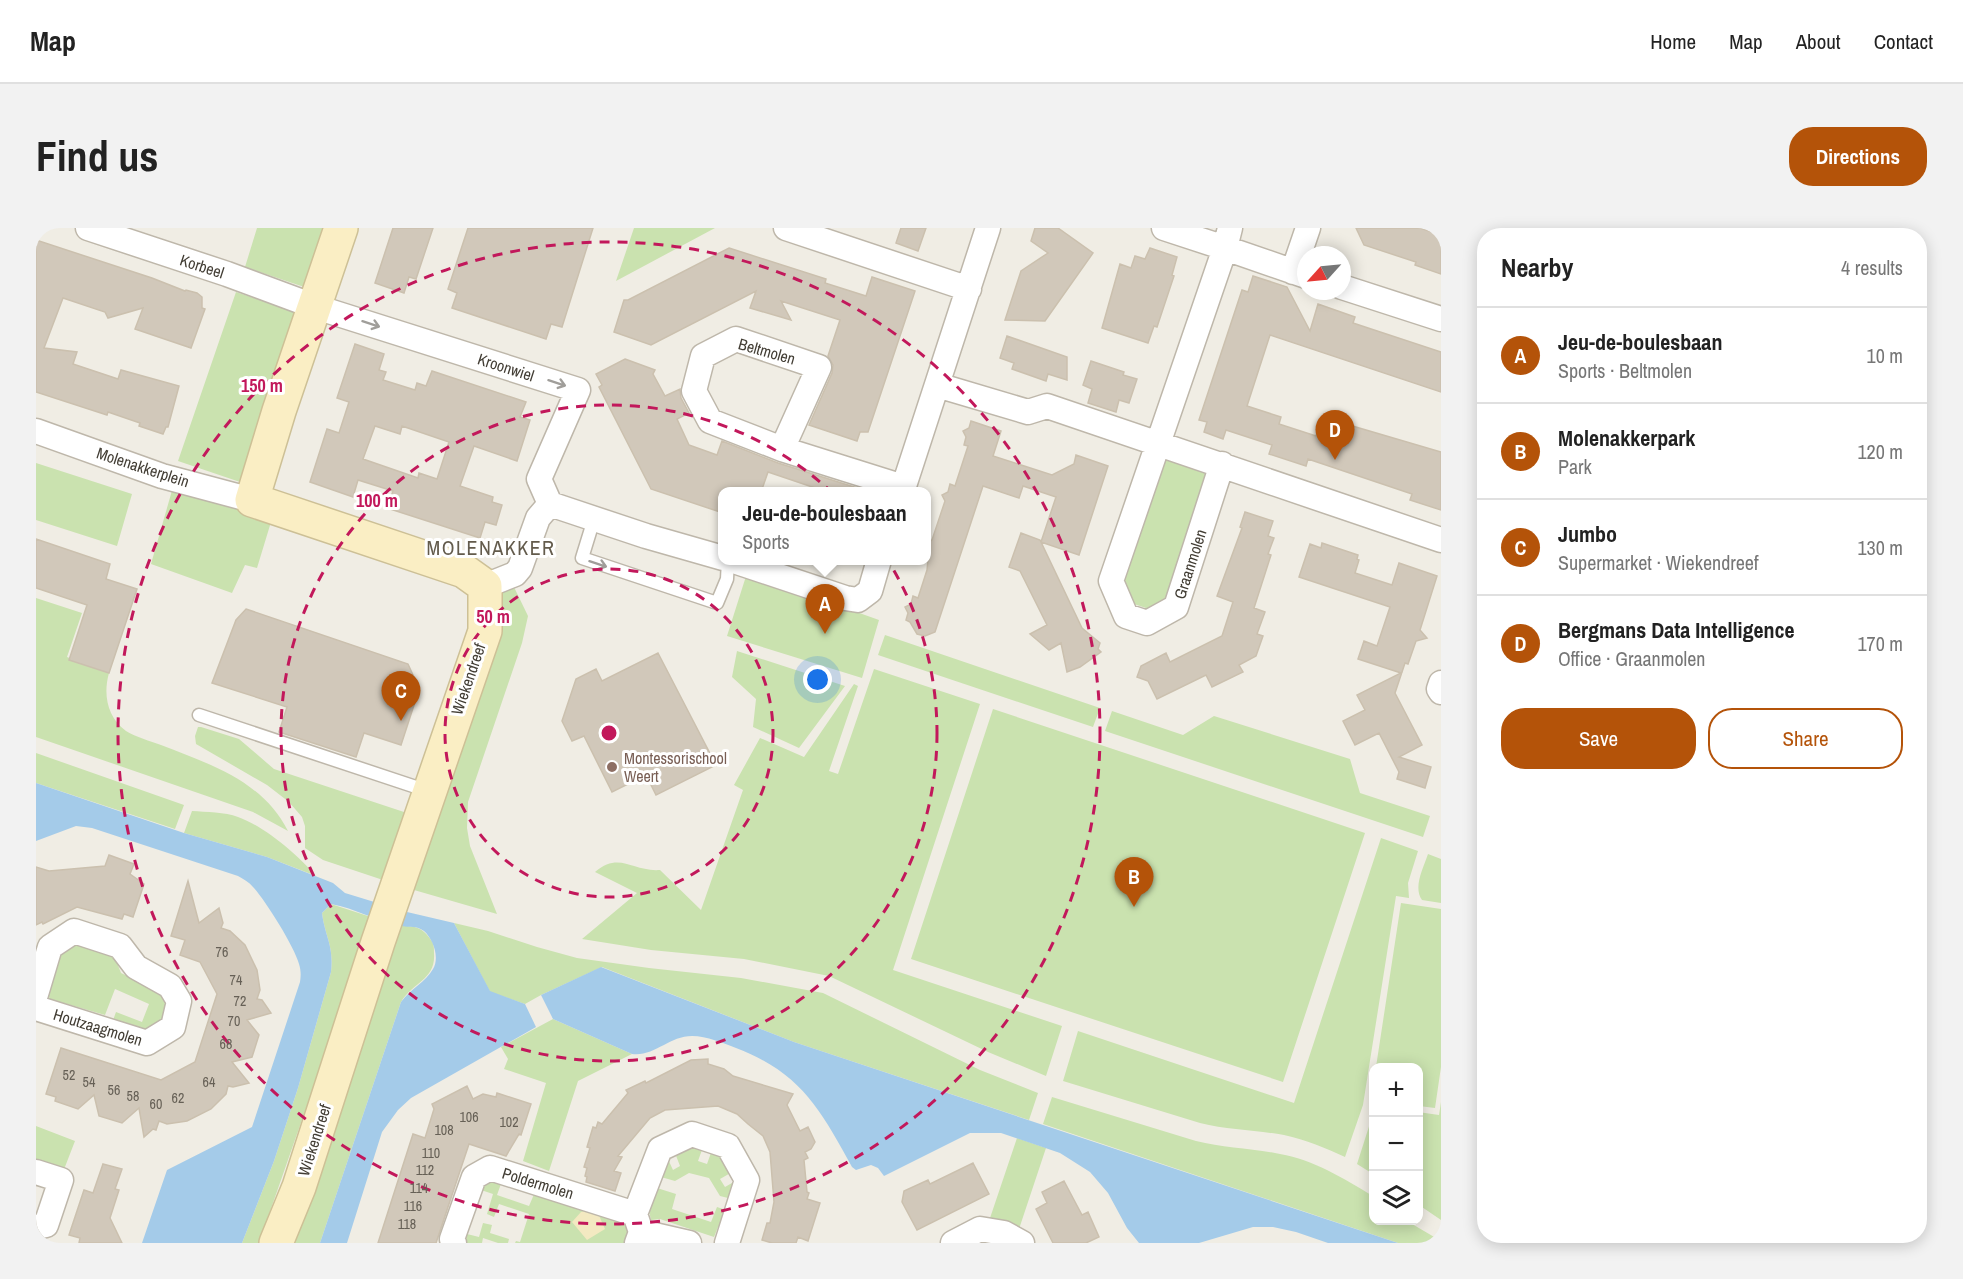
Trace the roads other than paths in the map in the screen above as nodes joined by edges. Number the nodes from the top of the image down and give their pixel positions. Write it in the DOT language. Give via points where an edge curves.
graph roads {
  1 [pos="87,228"];
  2 [pos="341,228"];
  3 [pos="786,228"];
  4 [pos="988,228"];
  5 [pos="1164,228"];
  6 [pos="1308,228"];
  7 [pos="1227,238"];
  8 [pos="1305,246"];
  9 [pos="1297,273"];
  10 [pos="969,289"];
  11 [pos="1351,290"];
  12 [pos="316,307"];
  13 [pos="1441,319"];
  14 [pos="937,385"];
  15 [pos="36,431"];
  16 [pos="1158,444"];
  17 [pos="782,448"];
  18 [pos="1222,464"];
  19 [pos="897,487"];
  20 [pos="904,487"];
  21 [pos="252,500"];
  22 [pos="550,504"];
  23 [pos="594,519"];
  24 [pos="1441,540"];
  25 [pos="718,556"];
  26 [pos="729,565"];
  27 [pos="742,565"];
  28 [pos="878,565"];
  29 [pos="485,586"];
  30 [pos="1441,683"];
  31 [pos="1441,692"];
  32 [pos="199,714"];
  33 [pos="430,791"];
  34 [pos="36,994"];
  35 [pos="36,1008"];
  36 [pos="36,1172"];
  37 [pos="36,1227"];
  38 [pos="638,1230"];
  39 [pos="276,1243"];
  40 [pos="453,1243"];
  41 [pos="689,1243"];
  42 [pos="727,1243"];
  43 [pos="953,1243"];
  44 [pos="1022,1243"];
  1 -- 12 [label="street, Korbeel"];
  2 -- 12 [label="street"];
  3 -- 10 [label="street"];
  4 -- 10 [label="street, Beltmolen"];
  5 -- 7 [label="street"];
  6 -- 8 [label="street"];
  7 -- 9 [label="street"];
  7 -- 16 [label="street, Graanmolen"];
  10 -- 14 [label="street, Beltmolen"];
  11 -- 13 [label="street"];
  12 -- 21 [label="street"];
  12 -- 22 [label="street, Kroonwiel, one-way" via="578,390 539,479"];
  14 -- 16 [label="street" via="1028,412 1047,406"];
  14 -- 20 [label="street, Beltmolen"];
  15 -- 21 [label="street, Molenakkerplein" via="162,476"];
  16 -- 18 [label="street"];
  16 -- 18 [label="street, Graanmolen" via="1111,581 1126,616 1147,623 1176,607"];
  17 -- 17 [label="street, Beltmolen" via="819,367 736,339 703,356 694,391 710,421"];
  17 -- 19 [label="street, Beltmolen"];
  18 -- 24 [label="street"];
  21 -- 29 [label="street" via="464,571"];
  22 -- 23 [label="street"];
  22 -- 29 [label="street" via="538,518 520,568 515,574"];
  23 -- 25 [label="street"];
  23 -- 26 [label="lane, one-way" via="582,558 717,603"];
  27 -- 28 [label="street" via="858,600 870,591"];
  29 -- 33 [label="street, Wiekendreef" via="485,631"];
  30 -- 31 [label="street"];
  32 -- 33 [label="lane"];
  33 -- 39 [label="street, Wiekendreef" via="299,1187"];
  34 -- 35 [label="street, Houtzaagmolen" via="50,947 74,931 120,946 136,967 170,986 178,1001 173,1027 147,1043"];
  36 -- 37 [label="street" via="61,1180 46,1226"];
  38 -- 40 [label="street, Poldermolen" via="490,1168 474,1177"];
  38 -- 41 [label="street, Poldermolen"];
  38 -- 42 [label="street" via="660,1149 692,1134 728,1146 747,1180"];
  43 -- 44 [label="street" via="980,1229 1004,1233"];
}
